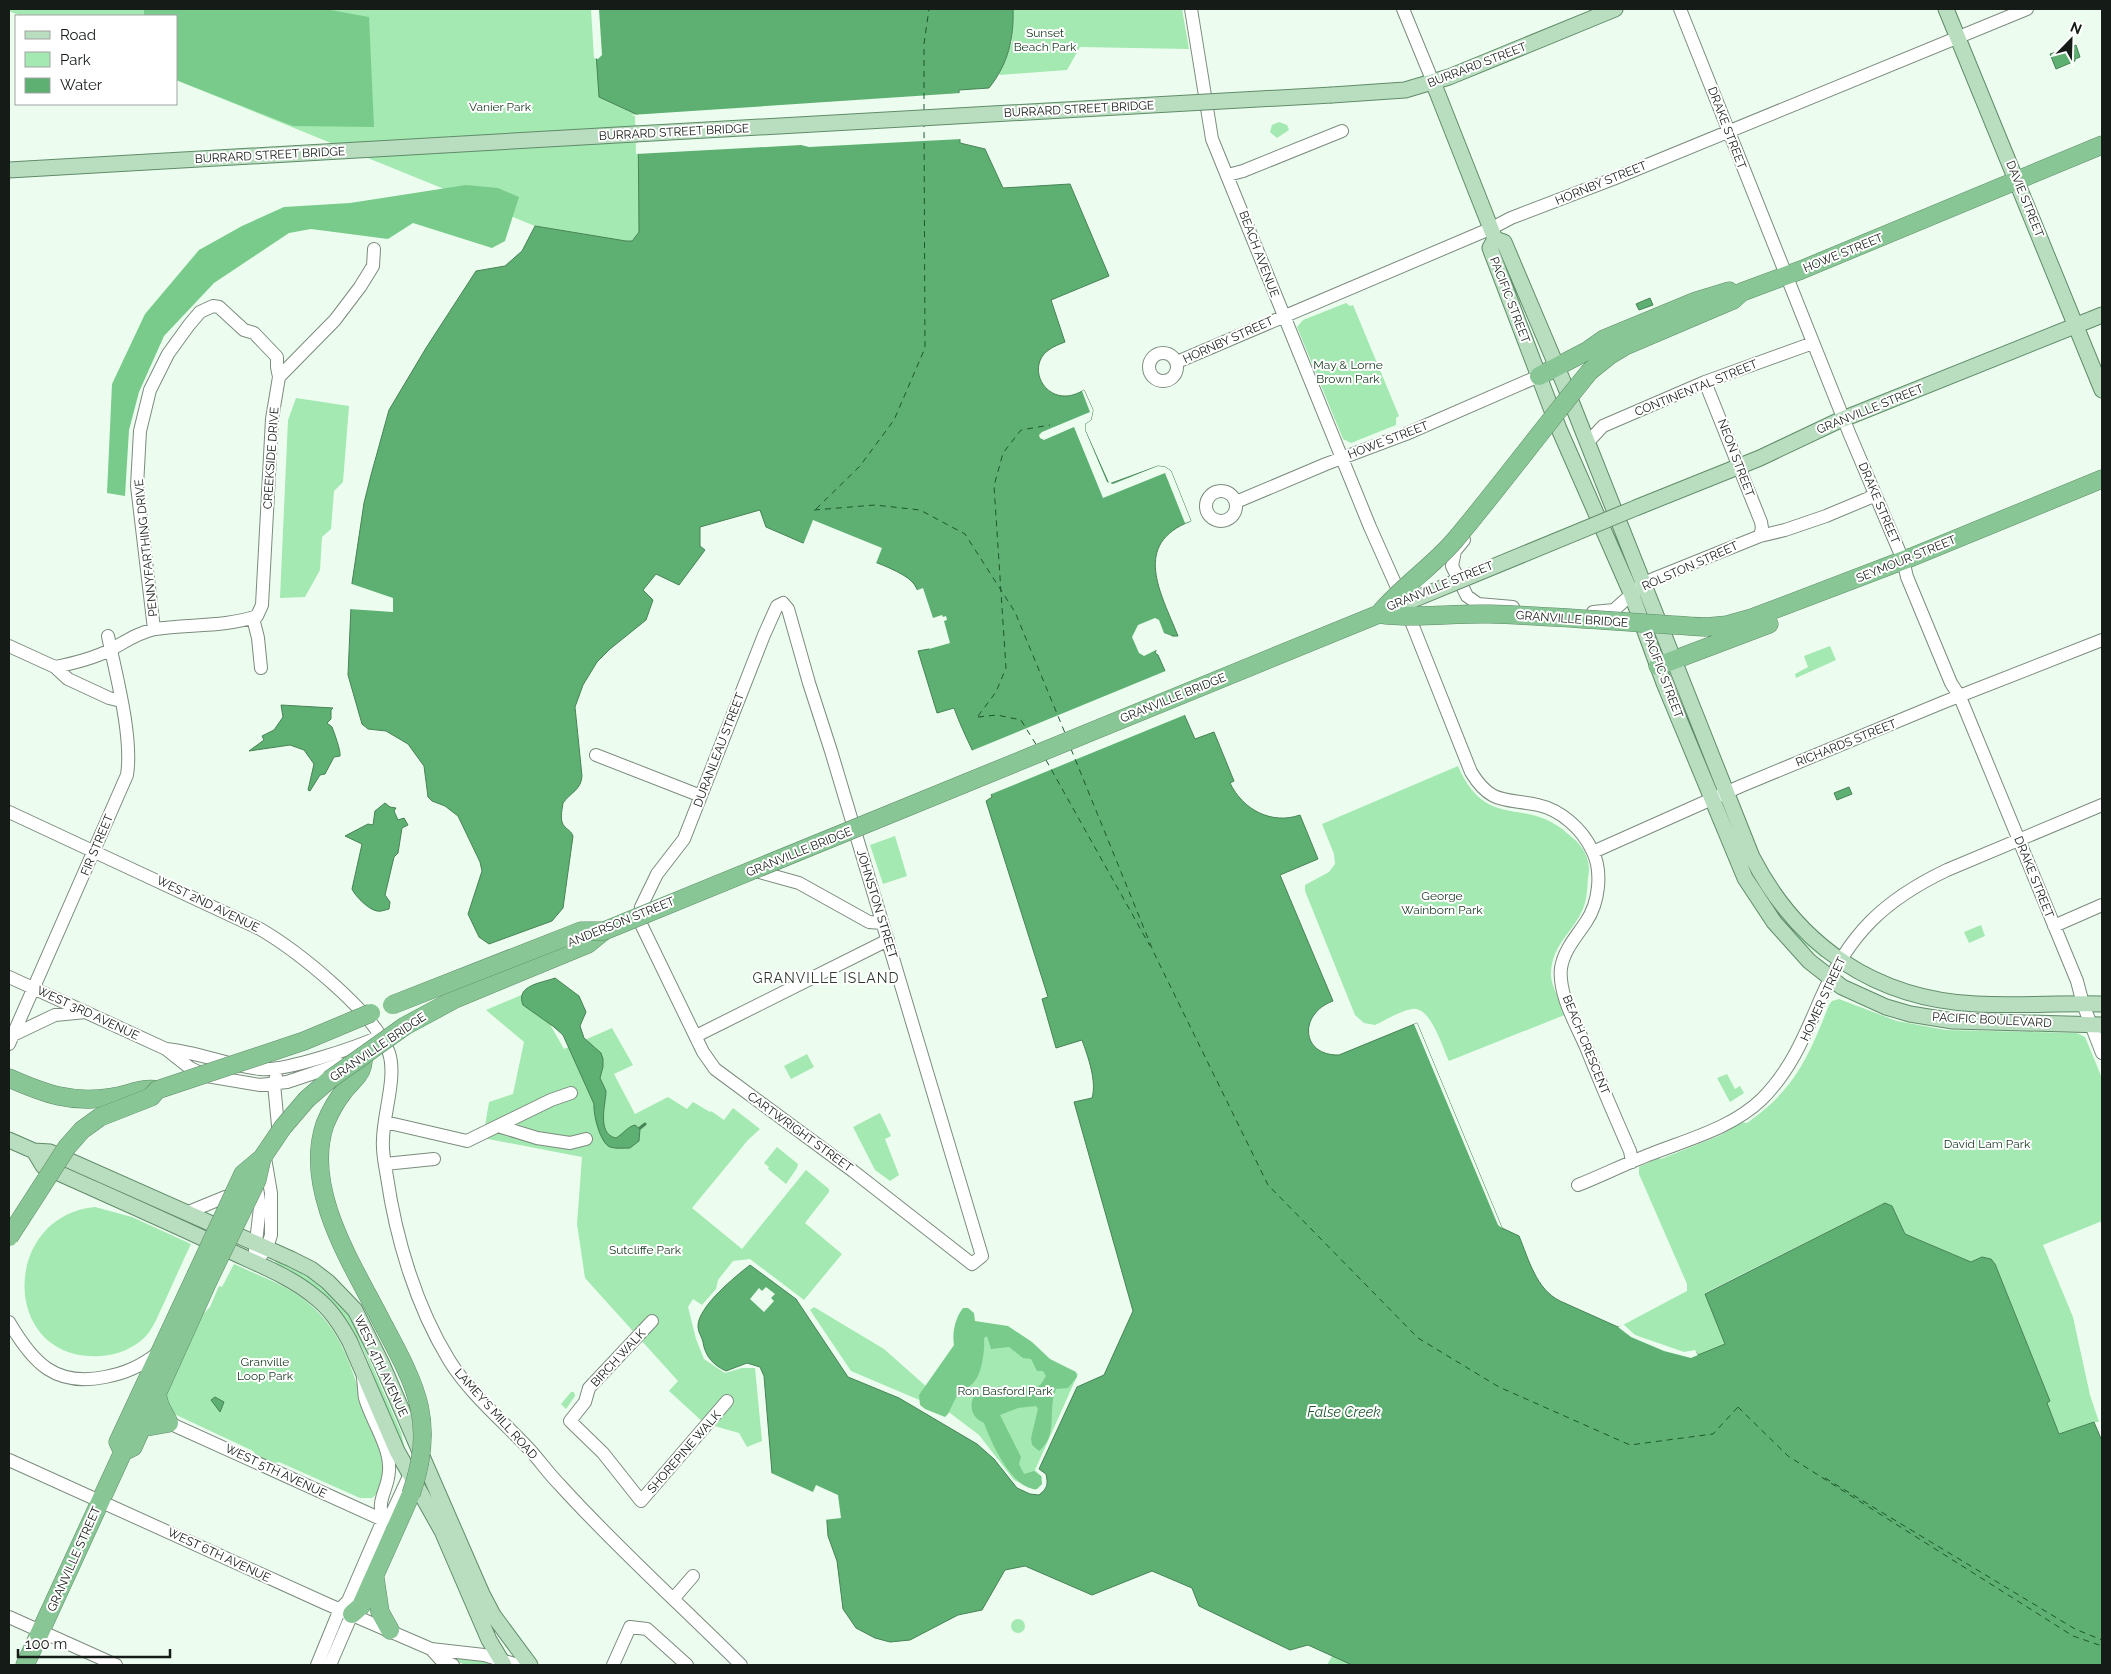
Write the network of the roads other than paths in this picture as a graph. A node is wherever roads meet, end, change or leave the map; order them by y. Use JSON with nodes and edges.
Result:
{"nodes":[{"id":1,"x":1191,"y":9,"type":"edge"},
{"id":2,"x":1404,"y":9,"type":"edge"},
{"id":3,"x":1615,"y":9,"type":"edge"},
{"id":4,"x":1680,"y":9,"type":"edge"},
{"id":5,"x":1946,"y":9,"type":"edge"},
{"id":6,"x":2027,"y":9,"type":"edge"},
{"id":7,"x":1587,"y":14,"type":"edge"},
{"id":8,"x":1958,"y":37,"type":"junction"},
{"id":9,"x":1433,"y":82,"type":"junction"},
{"id":10,"x":1332,"y":95,"type":"joint"},
{"id":11,"x":1342,"y":131,"type":"dead end"},
{"id":12,"x":1729,"y":131,"type":"junction"},
{"id":13,"x":2102,"y":145,"type":"edge"},
{"id":14,"x":12,"y":170,"type":"edge"},
{"id":15,"x":1228,"y":175,"type":"junction"},
{"id":16,"x":2017,"y":180,"type":"junction"},
{"id":17,"x":1493,"y":233,"type":"junction"},
{"id":18,"x":374,"y":249,"type":"dead end"},
{"id":19,"x":1786,"y":276,"type":"junction"},
{"id":20,"x":1742,"y":292,"type":"junction"},
{"id":21,"x":2102,"y":315,"type":"edge"},
{"id":22,"x":1283,"y":316,"type":"junction"},
{"id":23,"x":2077,"y":326,"type":"junction"},
{"id":24,"x":1813,"y":343,"type":"junction"},
{"id":25,"x":299,"y":356,"type":"junction"},
{"id":26,"x":277,"y":357,"type":"junction"},
{"id":27,"x":1177,"y":362,"type":"dead end"},
{"id":28,"x":1557,"y":366,"type":"junction"},
{"id":29,"x":1590,"y":371,"type":"joint"},
{"id":30,"x":1539,"y":376,"type":"junction"},
{"id":31,"x":279,"y":377,"type":"junction"},
{"id":32,"x":1705,"y":382,"type":"junction"},
{"id":33,"x":2102,"y":390,"type":"edge"},
{"id":34,"x":1844,"y":419,"type":"junction"},
{"id":35,"x":1559,"y":429,"type":"junction"},
{"id":36,"x":1588,"y":445,"type":"junction"},
{"id":37,"x":1342,"y":458,"type":"junction"},
{"id":38,"x":1738,"y":467,"type":"junction"},
{"id":39,"x":2102,"y":479,"type":"edge"},
{"id":40,"x":1874,"y":493,"type":"junction"},
{"id":41,"x":1236,"y":502,"type":"dead end"},
{"id":42,"x":1638,"y":507,"type":"joint"},
{"id":43,"x":1598,"y":521,"type":"junction"},
{"id":44,"x":1760,"y":536,"type":"junction"},
{"id":45,"x":1903,"y":560,"type":"junction"},
{"id":46,"x":1865,"y":576,"type":"junction"},
{"id":47,"x":1457,"y":579,"type":"junction"},
{"id":48,"x":1644,"y":583,"type":"junction"},
{"id":49,"x":1631,"y":593,"type":"junction"},
{"id":50,"x":1403,"y":601,"type":"junction"},
{"id":51,"x":783,"y":603,"type":"joint"},
{"id":52,"x":257,"y":614,"type":"junction"},
{"id":53,"x":1379,"y":614,"type":"junction"},
{"id":54,"x":1706,"y":627,"type":"joint"},
{"id":55,"x":154,"y":630,"type":"junction"},
{"id":56,"x":108,"y":636,"type":"dead end"},
{"id":57,"x":2102,"y":640,"type":"edge"},
{"id":58,"x":9,"y":646,"type":"edge"},
{"id":59,"x":110,"y":650,"type":"junction"},
{"id":60,"x":1282,"y":650,"type":"dead end"},
{"id":61,"x":1666,"y":663,"type":"junction"},
{"id":62,"x":56,"y":667,"type":"junction"},
{"id":63,"x":261,"y":668,"type":"dead end"},
{"id":64,"x":1960,"y":697,"type":"junction"},
{"id":65,"x":121,"y":701,"type":"junction"},
{"id":66,"x":596,"y":755,"type":"dead end"},
{"id":67,"x":701,"y":796,"type":"junction"},
{"id":68,"x":1719,"y":797,"type":"junction"},
{"id":69,"x":2102,"y":805,"type":"edge"},
{"id":70,"x":9,"y":812,"type":"edge"},
{"id":71,"x":2019,"y":840,"type":"junction"},
{"id":72,"x":94,"y":851,"type":"junction"},
{"id":73,"x":1593,"y":852,"type":"junction"},
{"id":74,"x":2097,"y":907,"type":"edge"},
{"id":75,"x":634,"y":917,"type":"junction"},
{"id":76,"x":882,"y":923,"type":"junction"},
{"id":77,"x":2054,"y":926,"type":"junction"},
{"id":78,"x":604,"y":931,"type":"junction"},
{"id":79,"x":888,"y":940,"type":"junction"},
{"id":80,"x":1840,"y":961,"type":"junction"},
{"id":81,"x":9,"y":976,"type":"edge"},
{"id":82,"x":1831,"y":978,"type":"junction"},
{"id":83,"x":34,"y":988,"type":"junction"},
{"id":84,"x":2083,"y":1004,"type":"junction"},
{"id":85,"x":2102,"y":1004,"type":"edge"},
{"id":86,"x":86,"y":1012,"type":"junction"},
{"id":87,"x":2097,"y":1025,"type":"edge"},
{"id":88,"x":381,"y":1036,"type":"junction"},
{"id":89,"x":696,"y":1036,"type":"junction"},
{"id":90,"x":11,"y":1040,"type":"edge"},
{"id":91,"x":166,"y":1049,"type":"junction"},
{"id":92,"x":364,"y":1050,"type":"junction"},
{"id":93,"x":2102,"y":1053,"type":"edge"},
{"id":94,"x":342,"y":1064,"type":"junction"},
{"id":95,"x":282,"y":1068,"type":"junction"},
{"id":96,"x":9,"y":1078,"type":"edge"},
{"id":97,"x":274,"y":1084,"type":"junction"},
{"id":98,"x":157,"y":1090,"type":"junction"},
{"id":99,"x":571,"y":1093,"type":"dead end"},
{"id":100,"x":385,"y":1122,"type":"junction"},
{"id":101,"x":498,"y":1126,"type":"junction"},
{"id":102,"x":279,"y":1136,"type":"junction"},
{"id":103,"x":586,"y":1139,"type":"dead end"},
{"id":104,"x":9,"y":1140,"type":"edge"},
{"id":105,"x":34,"y":1151,"type":"junction"},
{"id":106,"x":434,"y":1159,"type":"dead end"},
{"id":107,"x":261,"y":1160,"type":"junction"},
{"id":108,"x":1632,"y":1162,"type":"junction"},
{"id":109,"x":385,"y":1164,"type":"junction"},
{"id":110,"x":1578,"y":1185,"type":"dead end"},
{"id":111,"x":967,"y":1207,"type":"joint"},
{"id":112,"x":186,"y":1213,"type":"junction"},
{"id":113,"x":9,"y":1237,"type":"edge"},
{"id":114,"x":261,"y":1246,"type":"junction"},
{"id":115,"x":255,"y":1263,"type":"junction"},
{"id":116,"x":202,"y":1278,"type":"junction"},
{"id":117,"x":652,"y":1321,"type":"dead end"},
{"id":118,"x":9,"y":1322,"type":"edge"},
{"id":119,"x":160,"y":1352,"type":"junction"},
{"id":120,"x":362,"y":1370,"type":"junction"},
{"id":121,"x":157,"y":1394,"type":"junction"},
{"id":122,"x":727,"y":1401,"type":"dead end"},
{"id":123,"x":169,"y":1423,"type":"junction"},
{"id":124,"x":141,"y":1428,"type":"junction"},
{"id":125,"x":123,"y":1452,"type":"junction"},
{"id":126,"x":421,"y":1454,"type":"junction"},
{"id":127,"x":9,"y":1460,"type":"edge"},
{"id":128,"x":410,"y":1475,"type":"junction"},
{"id":129,"x":100,"y":1500,"type":"junction"},
{"id":130,"x":641,"y":1501,"type":"joint"},
{"id":131,"x":382,"y":1520,"type":"junction"},
{"id":132,"x":376,"y":1574,"type":"junction"},
{"id":133,"x":693,"y":1576,"type":"dead end"},
{"id":134,"x":674,"y":1598,"type":"junction"},
{"id":135,"x":347,"y":1608,"type":"junction"},
{"id":136,"x":9,"y":1617,"type":"edge"},
{"id":137,"x":390,"y":1630,"type":"junction"},
{"id":138,"x":40,"y":1631,"type":"junction"},
{"id":139,"x":431,"y":1648,"type":"junction"},
{"id":140,"x":502,"y":1662,"type":"edge"},
{"id":141,"x":25,"y":1665,"type":"edge"},
{"id":142,"x":116,"y":1665,"type":"edge"},
{"id":143,"x":317,"y":1665,"type":"edge"},
{"id":144,"x":330,"y":1665,"type":"edge"},
{"id":145,"x":453,"y":1665,"type":"edge"},
{"id":146,"x":518,"y":1665,"type":"edge"},
{"id":147,"x":530,"y":1665,"type":"edge"},
{"id":148,"x":613,"y":1665,"type":"edge"},
{"id":149,"x":687,"y":1665,"type":"edge"},
{"id":150,"x":741,"y":1665,"type":"edge"}],
"edges":[{"from":1,"to":15,"type":"street","name":"BEACH AVENUE"},
{"from":2,"to":9,"type":"street","name":"PACIFIC STREET"},
{"from":3,"to":7,"type":"main road","name":"BURRARD STREET"},
{"from":4,"to":12,"type":"street","name":"DRAKE STREET"},
{"from":5,"to":8,"type":"main road","name":"DAVIE STREET"},
{"from":6,"to":8,"type":"street","name":"HORNBY STREET"},
{"from":7,"to":9,"type":"main road","name":"BURRARD STREET"},
{"from":8,"to":12,"type":"street","name":"HORNBY STREET"},
{"from":8,"to":16,"type":"main road","name":"DAVIE STREET"},
{"from":9,"to":10,"type":"main road","name":"BURRARD STREET"},
{"from":9,"to":17,"type":"main road","name":"PACIFIC STREET"},
{"from":10,"to":14,"type":"main road","name":"BURRARD STREET BRIDGE","bridge":true},
{"from":11,"to":15,"type":"street"},
{"from":12,"to":17,"type":"street","name":"HORNBY STREET"},
{"from":12,"to":19,"type":"street","name":"DRAKE STREET"},
{"from":13,"to":16,"type":"highway","name":"HOWE STREET"},
{"from":15,"to":22,"type":"street","name":"BEACH AVENUE"},
{"from":16,"to":19,"type":"highway","name":"HOWE STREET"},
{"from":16,"to":23,"type":"main road","name":"DAVIE STREET"},
{"from":17,"to":22,"type":"street","name":"HORNBY STREET"},
{"from":17,"to":28,"type":"main road","name":"PACIFIC STREET"},
{"from":17,"to":30,"type":"main road","name":"PACIFIC STREET"},
{"from":18,"to":25,"type":"street"},
{"from":19,"to":20,"type":"highway","name":"HOWE STREET"},
{"from":19,"to":24,"type":"street","name":"DRAKE STREET"},
{"from":20,"to":28,"type":"highway"},
{"from":20,"to":29,"type":"highway","name":"HOWE STREET"},
{"from":21,"to":23,"type":"main road","name":"GRANVILLE STREET"},
{"from":22,"to":27,"type":"street","name":"HORNBY STREET"},
{"from":22,"to":37,"type":"street","name":"BEACH AVENUE"},
{"from":23,"to":33,"type":"main road","name":"DAVIE STREET"},
{"from":23,"to":34,"type":"main road","name":"GRANVILLE STREET"},
{"from":24,"to":32,"type":"street","name":"CONTINENTAL STREET"},
{"from":24,"to":34,"type":"street","name":"DRAKE STREET"},
{"from":25,"to":26,"type":"street"},
{"from":25,"to":31,"type":"street"},
{"from":26,"to":31,"type":"street"},
{"from":26,"to":55,"type":"street","name":"PENNYFARTHING DRIVE"},
{"from":28,"to":30,"type":"highway"},
{"from":28,"to":36,"type":"main road","name":"PACIFIC STREET"},
{"from":29,"to":53,"type":"highway","name":"GRANVILLE BRIDGE","bridge":true},
{"from":30,"to":35,"type":"main road","name":"PACIFIC STREET"},
{"from":30,"to":37,"type":"street","name":"HOWE STREET"},
{"from":31,"to":52,"type":"street","name":"CREEKSIDE DRIVE"},
{"from":32,"to":36,"type":"street","name":"CONTINENTAL STREET"},
{"from":32,"to":38,"type":"street","name":"NEON STREET"},
{"from":34,"to":38,"type":"main road","name":"GRANVILLE STREET"},
{"from":34,"to":40,"type":"street","name":"DRAKE STREET"},
{"from":35,"to":43,"type":"main road","name":"PACIFIC STREET"},
{"from":35,"to":47,"type":"street"},
{"from":36,"to":48,"type":"main road","name":"PACIFIC STREET"},
{"from":37,"to":41,"type":"street","name":"HOWE STREET"},
{"from":37,"to":50,"type":"street","name":"BEACH AVENUE"},
{"from":38,"to":42,"type":"main road","name":"GRANVILLE STREET"},
{"from":38,"to":44,"type":"street","name":"NEON STREET"},
{"from":39,"to":45,"type":"highway","name":"SEYMOUR STREET"},
{"from":40,"to":44,"type":"street","name":"ROLSTON STREET"},
{"from":40,"to":45,"type":"street","name":"DRAKE STREET"},
{"from":42,"to":53,"type":"main road","name":"GRANVILLE BRIDGE","bridge":true},
{"from":43,"to":47,"type":"street","name":"GRANVILLE STREET"},
{"from":43,"to":49,"type":"main road","name":"PACIFIC STREET"},
{"from":44,"to":48,"type":"street","name":"ROLSTON STREET"},
{"from":45,"to":46,"type":"highway","name":"SEYMOUR STREET"},
{"from":45,"to":64,"type":"street","name":"DRAKE STREET"},
{"from":46,"to":54,"type":"highway","name":"SEYMOUR STREET"},
{"from":46,"to":61,"type":"highway"},
{"from":47,"to":49,"type":"street","name":"ROLSTON STREET"},
{"from":47,"to":50,"type":"street","name":"GRANVILLE STREET"},
{"from":48,"to":49,"type":"street","name":"ROLSTON STREET"},
{"from":48,"to":61,"type":"main road","name":"PACIFIC STREET"},
{"from":49,"to":61,"type":"main road","name":"PACIFIC STREET"},
{"from":50,"to":60,"type":"street","name":"GRANVILLE STREET"},
{"from":50,"to":73,"type":"street","name":"BEACH CRESCENT"},
{"from":51,"to":67,"type":"street","name":"DURANLEAU STREET"},
{"from":51,"to":76,"type":"street","name":"JOHNSTON STREET"},
{"from":52,"to":55,"type":"street"},
{"from":52,"to":63,"type":"street","name":"CREEKSIDE DRIVE"},
{"from":53,"to":54,"type":"highway","name":"GRANVILLE BRIDGE","bridge":true},
{"from":53,"to":78,"type":"highway","name":"GRANVILLE BRIDGE","bridge":true},
{"from":55,"to":59,"type":"street"},
{"from":56,"to":59,"type":"street","name":"FIR STREET"},
{"from":57,"to":64,"type":"street","name":"RICHARDS STREET"},
{"from":58,"to":62,"type":"street"},
{"from":59,"to":62,"type":"street"},
{"from":59,"to":65,"type":"street","name":"FIR STREET"},
{"from":61,"to":68,"type":"main road","name":"PACIFIC STREET"},
{"from":62,"to":65,"type":"street"},
{"from":64,"to":68,"type":"street","name":"RICHARDS STREET"},
{"from":64,"to":71,"type":"street","name":"DRAKE STREET"},
{"from":65,"to":72,"type":"street","name":"FIR STREET"},
{"from":66,"to":67,"type":"street"},
{"from":67,"to":75,"type":"street","name":"DURANLEAU STREET"},
{"from":68,"to":73,"type":"street","name":"RICHARDS STREET"},
{"from":68,"to":80,"type":"main road","name":"PACIFIC STREET"},
{"from":68,"to":82,"type":"main road","name":"PACIFIC STREET"},
{"from":69,"to":71,"type":"street","name":"HOMER STREET"},
{"from":70,"to":72,"type":"street","name":"WEST 2ND AVENUE"},
{"from":71,"to":77,"type":"street","name":"DRAKE STREET"},
{"from":71,"to":80,"type":"street","name":"HOMER STREET"},
{"from":72,"to":83,"type":"street","name":"FIR STREET"},
{"from":72,"to":88,"type":"street","name":"WEST 2ND AVENUE"},
{"from":73,"to":108,"type":"street","name":"BEACH CRESCENT"},
{"from":74,"to":77,"type":"street"},
{"from":75,"to":76,"type":"street","name":"ANDERSON STREET"},
{"from":75,"to":88,"type":"street","name":"ANDERSON STREET"},
{"from":75,"to":89,"type":"street","name":"CARTWRIGHT STREET"},
{"from":76,"to":79,"type":"street","name":"JOHNSTON STREET"},
{"from":77,"to":84,"type":"street","name":"DRAKE STREET"},
{"from":78,"to":92,"type":"highway","name":"GRANVILLE BRIDGE","bridge":true},
{"from":78,"to":98,"type":"highway","bridge":true},
{"from":79,"to":89,"type":"street"},
{"from":79,"to":111,"type":"street","name":"JOHNSTON STREET"},
{"from":80,"to":82,"type":"street","name":"HOMER STREET"},
{"from":80,"to":84,"type":"main road","name":"PACIFIC BOULEVARD"},
{"from":81,"to":83,"type":"street","name":"WEST 3RD AVENUE"},
{"from":82,"to":87,"type":"main road","name":"PACIFIC BOULEVARD"},
{"from":82,"to":108,"type":"street","name":"HOMER STREET"},
{"from":83,"to":86,"type":"street","name":"WEST 3RD AVENUE"},
{"from":83,"to":90,"type":"street","name":"FIR STREET"},
{"from":84,"to":85,"type":"main road","name":"PACIFIC BOULEVARD"},
{"from":84,"to":87,"type":"street","name":"DRAKE STREET"},
{"from":86,"to":90,"type":"street"},
{"from":86,"to":91,"type":"street","name":"WEST 3RD AVENUE"},
{"from":87,"to":93,"type":"street","name":"DRAKE STREET"},
{"from":88,"to":92,"type":"street","name":"ANDERSON STREET"},
{"from":88,"to":100,"type":"street","name":"LAMEY'S MILL ROAD"},
{"from":89,"to":111,"type":"street","name":"CARTWRIGHT STREET"},
{"from":91,"to":95,"type":"street","name":"WEST 3RD AVENUE"},
{"from":91,"to":97,"type":"street","name":"WEST 3RD AVENUE"},
{"from":92,"to":94,"type":"street","name":"ANDERSON STREET"},
{"from":92,"to":95,"type":"street","name":"ANDERSON STREET"},
{"from":92,"to":107,"type":"highway","name":"GRANVILLE BRIDGE","bridge":true},
{"from":92,"to":132,"type":"highway","bridge":true},
{"from":94,"to":97,"type":"street","name":"WEST 3RD AVENUE"},
{"from":94,"to":102,"type":"street","name":"ANDERSON STREET"},
{"from":95,"to":97,"type":"street"},
{"from":96,"to":98,"type":"highway"},
{"from":97,"to":102,"type":"street"},
{"from":98,"to":113,"type":"highway","bridge":true},
{"from":99,"to":101,"type":"street"},
{"from":100,"to":101,"type":"street"},
{"from":100,"to":109,"type":"street","name":"LAMEY'S MILL ROAD"},
{"from":101,"to":103,"type":"street"},
{"from":102,"to":107,"type":"street","name":"ANDERSON STREET"},
{"from":104,"to":105,"type":"main road","name":"WEST 4TH AVENUE"},
{"from":105,"to":112,"type":"main road","name":"WEST 4TH AVENUE"},
{"from":105,"to":115,"type":"main road","name":"WEST 4TH AVENUE"},
{"from":106,"to":109,"type":"street"},
{"from":107,"to":112,"type":"street","name":"ANDERSON STREET"},
{"from":107,"to":114,"type":"street"},
{"from":107,"to":116,"type":"highway","name":"GRANVILLE BRIDGE","bridge":true},
{"from":108,"to":110,"type":"street","name":"HOMER STREET"},
{"from":109,"to":134,"type":"street","name":"LAMEY'S MILL ROAD"},
{"from":112,"to":114,"type":"main road","name":"WEST 4TH AVENUE"},
{"from":114,"to":115,"type":"street"},
{"from":114,"to":126,"type":"main road","name":"WEST 4TH AVENUE"},
{"from":115,"to":120,"type":"main road","name":"WEST 4TH AVENUE"},
{"from":116,"to":119,"type":"highway","name":"GRANVILLE STREET"},
{"from":116,"to":121,"type":"highway","name":"GRANVILLE STREET"},
{"from":117,"to":130,"type":"street","name":"BIRCH WALK"},
{"from":118,"to":119,"type":"street"},
{"from":119,"to":125,"type":"highway","name":"GRANVILLE STREET"},
{"from":120,"to":128,"type":"main road","name":"WEST 4TH AVENUE"},
{"from":120,"to":131,"type":"street"},
{"from":121,"to":123,"type":"highway"},
{"from":121,"to":124,"type":"highway","name":"GRANVILLE STREET"},
{"from":122,"to":130,"type":"street","name":"SHOREPINE WALK"},
{"from":123,"to":124,"type":"highway"},
{"from":123,"to":131,"type":"street","name":"WEST 5TH AVENUE"},
{"from":124,"to":125,"type":"highway","name":"GRANVILLE STREET"},
{"from":125,"to":129,"type":"highway","name":"GRANVILLE STREET"},
{"from":126,"to":128,"type":"street"},
{"from":126,"to":147,"type":"main road","name":"WEST 4TH AVENUE"},
{"from":127,"to":129,"type":"street","name":"WEST 6TH AVENUE"},
{"from":128,"to":131,"type":"street"},
{"from":128,"to":140,"type":"main road","name":"WEST 4TH AVENUE"},
{"from":129,"to":135,"type":"street","name":"WEST 6TH AVENUE"},
{"from":129,"to":138,"type":"highway","name":"GRANVILLE STREET"},
{"from":131,"to":135,"type":"street"},
{"from":132,"to":135,"type":"highway"},
{"from":132,"to":137,"type":"highway"},
{"from":133,"to":134,"type":"street"},
{"from":134,"to":150,"type":"street","name":"LAMEY'S MILL ROAD"},
{"from":135,"to":137,"type":"street","name":"WEST 6TH AVENUE"},
{"from":135,"to":143,"type":"street"},
{"from":135,"to":144,"type":"street"},
{"from":136,"to":138,"type":"street"},
{"from":137,"to":139,"type":"street","name":"WEST 6TH AVENUE"},
{"from":138,"to":141,"type":"highway","name":"GRANVILLE STREET"},
{"from":138,"to":142,"type":"street"},
{"from":139,"to":140,"type":"street","name":"WEST 6TH AVENUE"},
{"from":139,"to":145,"type":"street","name":"WEST 6TH AVENUE"},
{"from":140,"to":146,"type":"street","name":"WEST 6TH AVENUE"},
{"from":148,"to":149,"type":"street"}]}
